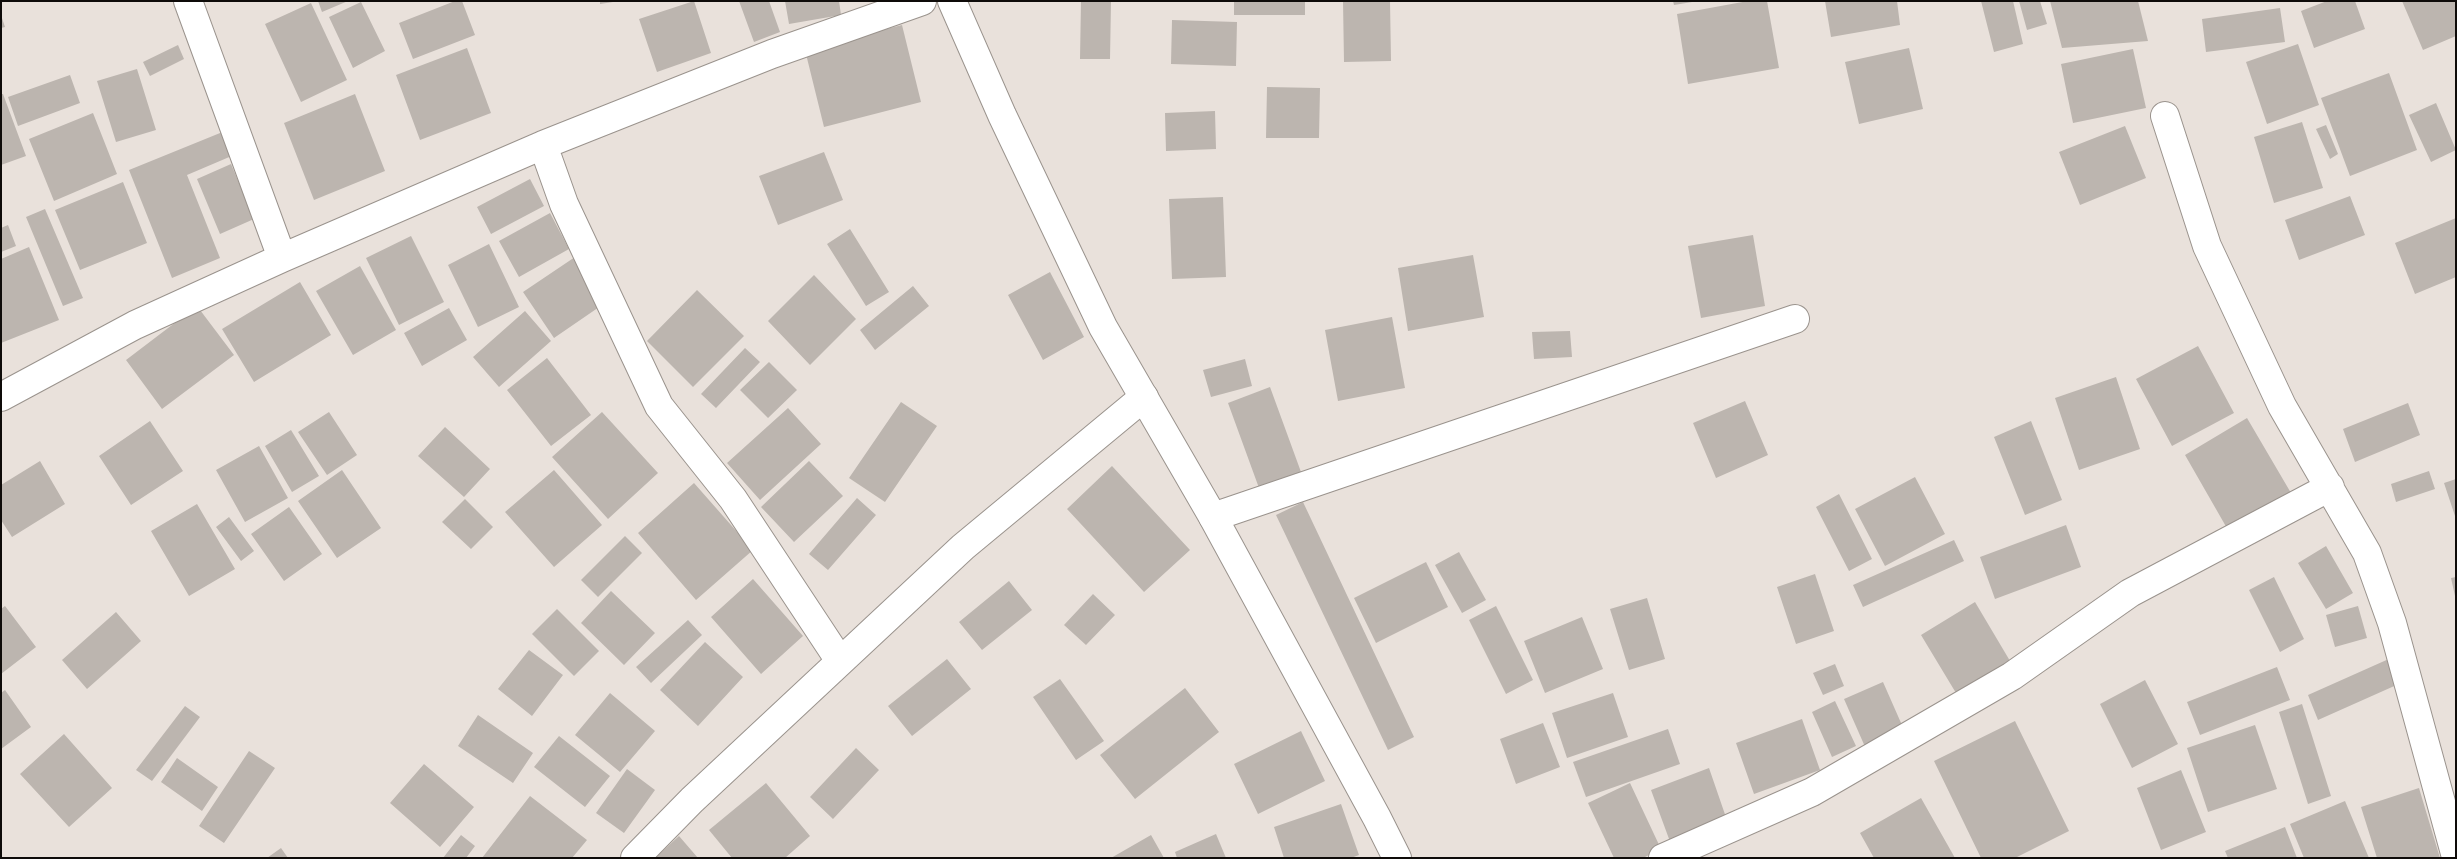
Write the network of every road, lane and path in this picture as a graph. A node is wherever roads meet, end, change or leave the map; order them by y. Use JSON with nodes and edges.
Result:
{"nodes":[{"id":1,"x":188,"y":1,"type":"edge"},
{"id":2,"x":922,"y":1,"type":"edge"},
{"id":3,"x":952,"y":1,"type":"edge"},
{"id":4,"x":2165,"y":116,"type":"dead end"},
{"id":5,"x":543,"y":145,"type":"junction"},
{"id":6,"x":282,"y":258,"type":"junction"},
{"id":7,"x":1795,"y":319,"type":"dead end"},
{"id":8,"x":1,"y":397,"type":"edge"},
{"id":9,"x":1144,"y":397,"type":"junction"},
{"id":10,"x":2330,"y":487,"type":"junction"},
{"id":11,"x":1213,"y":517,"type":"junction"},
{"id":12,"x":840,"y":661,"type":"junction"},
{"id":13,"x":2456,"y":857,"type":"edge"},
{"id":14,"x":635,"y":858,"type":"edge"},
{"id":15,"x":1397,"y":858,"type":"edge"},
{"id":16,"x":1663,"y":858,"type":"edge"}],
"edges":[{"from":1,"to":6,"type":"street"},
{"from":2,"to":5,"type":"street"},
{"from":3,"to":9,"type":"street"},
{"from":4,"to":10,"type":"street"},
{"from":5,"to":6,"type":"street"},
{"from":5,"to":12,"type":"street"},
{"from":6,"to":8,"type":"street"},
{"from":7,"to":11,"type":"street"},
{"from":9,"to":11,"type":"street"},
{"from":9,"to":12,"type":"street"},
{"from":10,"to":13,"type":"street"},
{"from":10,"to":16,"type":"street"},
{"from":11,"to":15,"type":"street"},
{"from":12,"to":14,"type":"street"}]}
